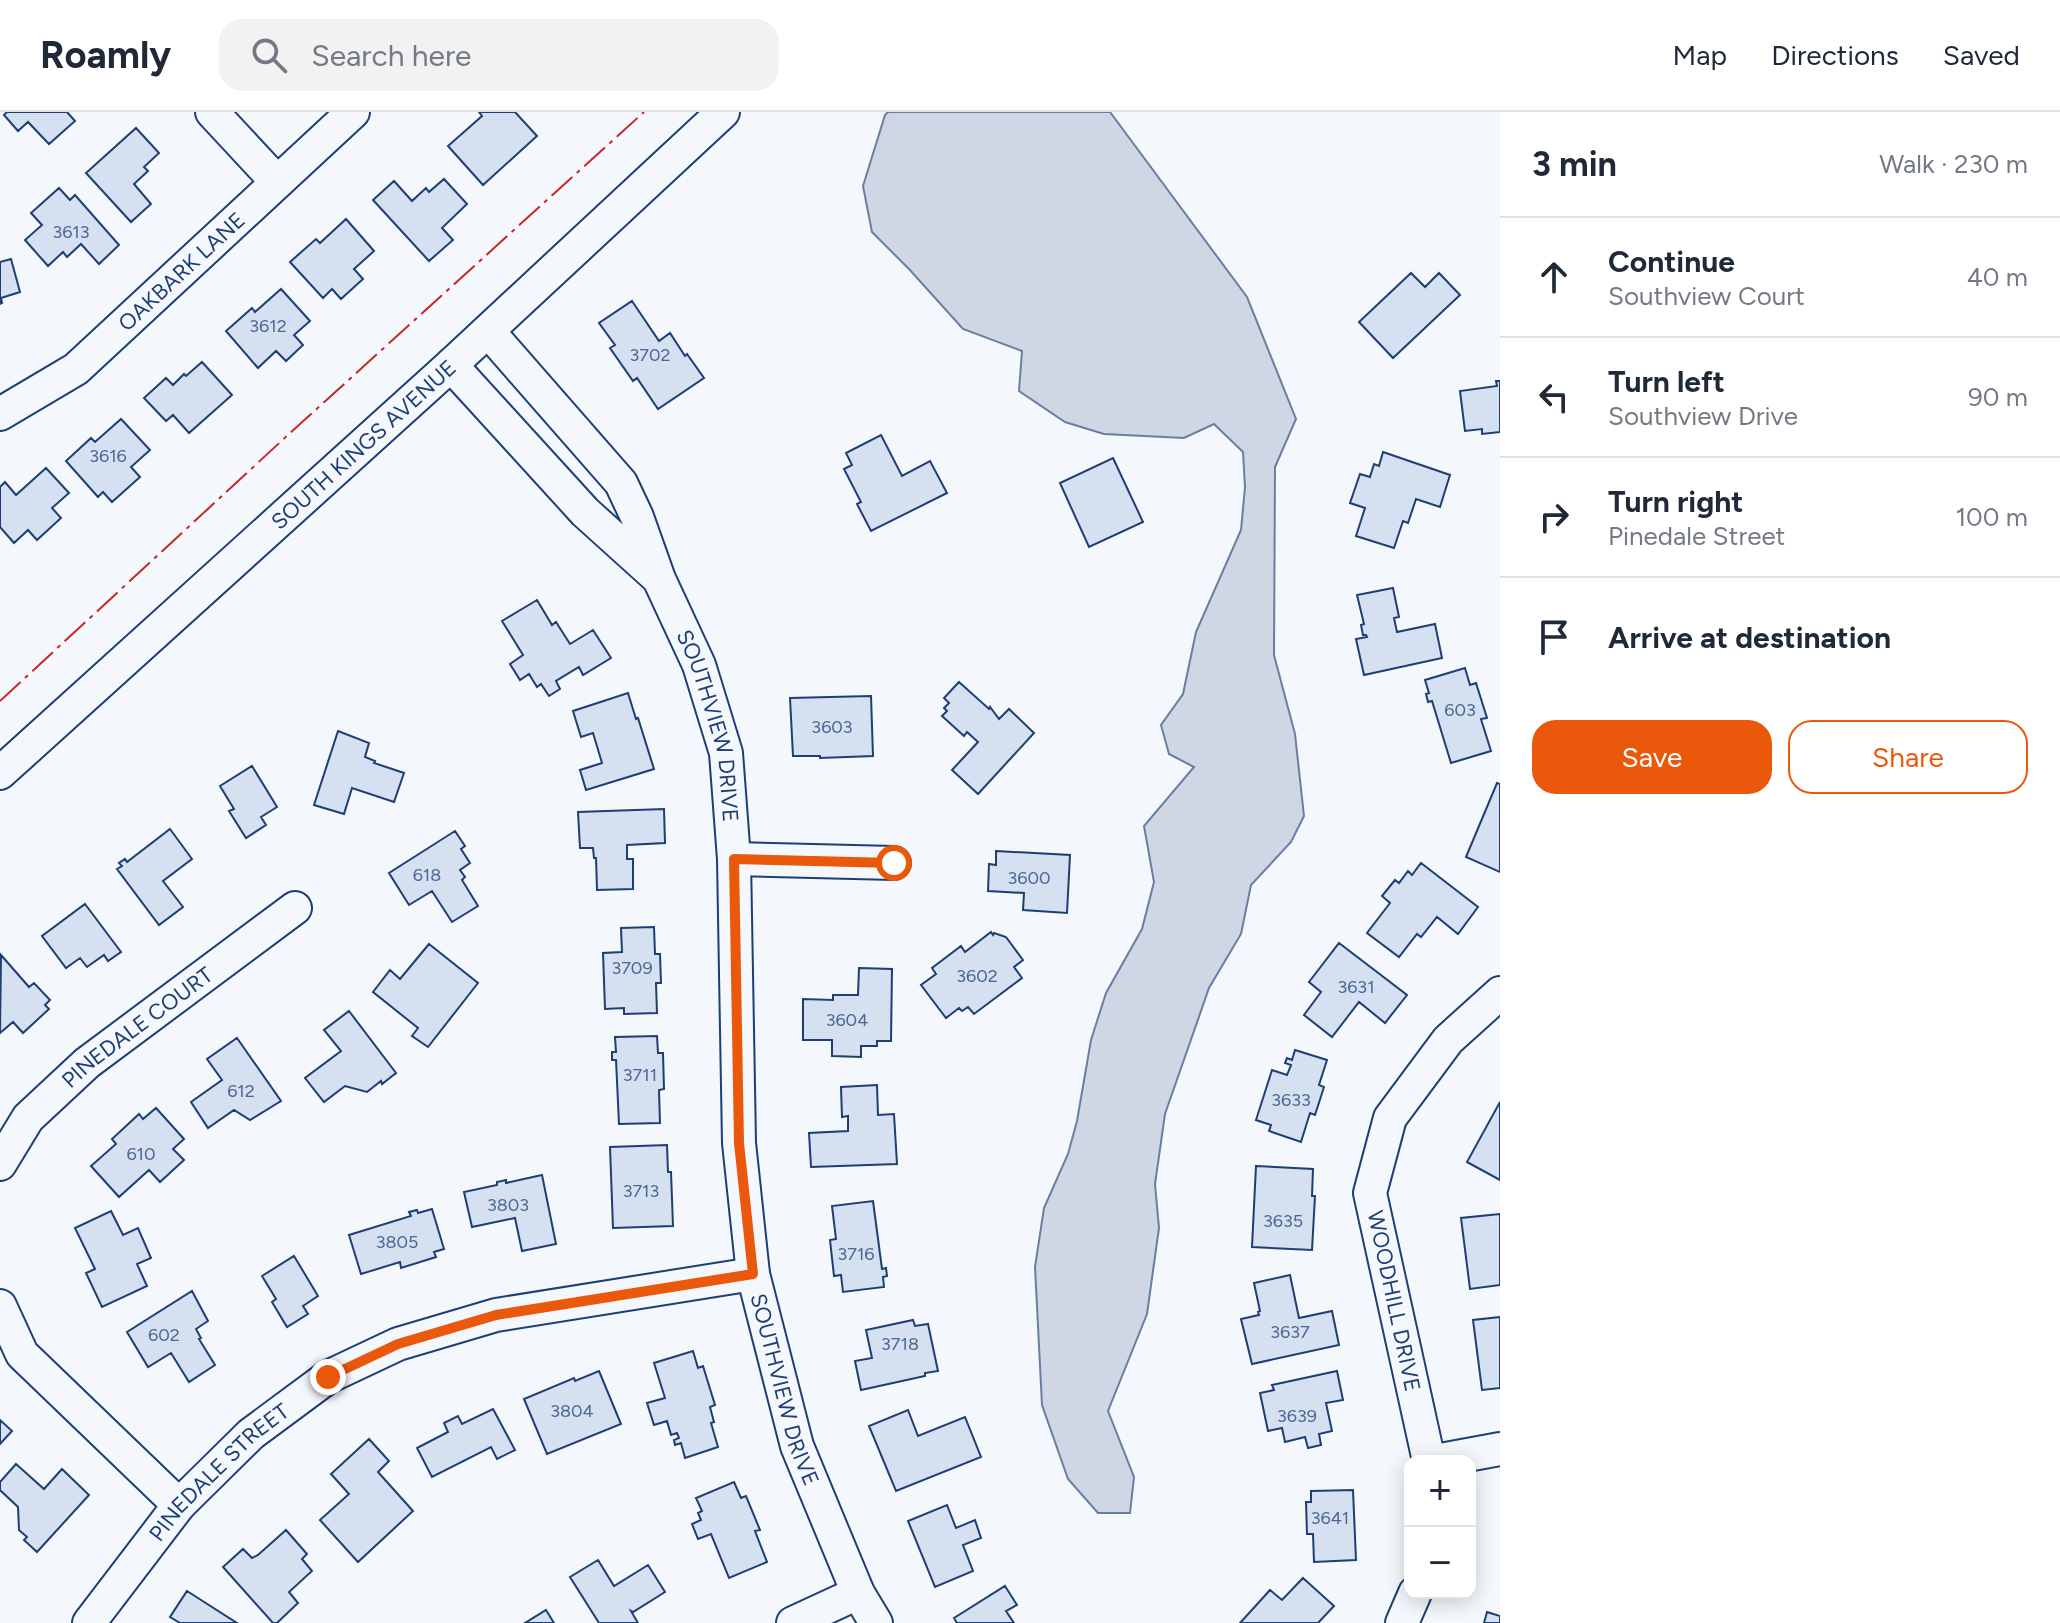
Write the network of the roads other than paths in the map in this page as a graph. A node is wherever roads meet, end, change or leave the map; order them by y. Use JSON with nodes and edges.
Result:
{"nodes":[{"id":1,"x":212,"y":112,"type":"edge"},
{"id":2,"x":353,"y":112,"type":"edge"},
{"id":3,"x":723,"y":112,"type":"edge"},
{"id":4,"x":277,"y":182,"type":"junction"},
{"id":5,"x":488,"y":331,"type":"junction"},
{"id":6,"x":451,"y":365,"type":"junction"},
{"id":7,"x":0,"y":414,"type":"edge"},
{"id":8,"x":659,"y":579,"type":"junction"},
{"id":9,"x":0,"y":773,"type":"edge"},
{"id":10,"x":734,"y":859,"type":"junction"},
{"id":11,"x":894,"y":863,"type":"dead end"},
{"id":12,"x":295,"y":908,"type":"dead end"},
{"id":13,"x":1500,"y":993,"type":"edge"},
{"id":14,"x":0,"y":1164,"type":"edge"},
{"id":15,"x":753,"y":1274,"type":"junction"},
{"id":16,"x":0,"y":1306,"type":"edge"},
{"id":17,"x":1500,"y":1449,"type":"edge"},
{"id":18,"x":1431,"y":1455,"type":"edge"},
{"id":19,"x":1466,"y":1455,"type":"edge"},
{"id":20,"x":179,"y":1505,"type":"junction"},
{"id":21,"x":858,"y":1593,"type":"junction"},
{"id":22,"x":1412,"y":1599,"type":"edge"},
{"id":23,"x":89,"y":1623,"type":"edge"},
{"id":24,"x":793,"y":1623,"type":"edge"},
{"id":25,"x":876,"y":1623,"type":"edge"},
{"id":26,"x":1402,"y":1623,"type":"edge"}],
"edges":[{"from":1,"to":4,"type":"street"},
{"from":2,"to":4,"type":"street","name":"OAKBARK LANE"},
{"from":3,"to":5,"type":"street","name":"SOUTH KINGS AVENUE"},
{"from":4,"to":7,"type":"street","name":"OAKBARK LANE"},
{"from":5,"to":6,"type":"street","name":"SOUTH KINGS AVENUE"},
{"from":5,"to":8,"type":"street","name":"SOUTHVIEW DRIVE"},
{"from":6,"to":8,"type":"street","name":"SOUTHVIEW DRIVE"},
{"from":6,"to":9,"type":"street","name":"SOUTH KINGS AVENUE"},
{"from":8,"to":10,"type":"street","name":"SOUTHVIEW DRIVE"},
{"from":10,"to":11,"type":"street"},
{"from":10,"to":15,"type":"street","name":"SOUTHVIEW DRIVE"},
{"from":12,"to":14,"type":"street","name":"PINEDALE COURT"},
{"from":13,"to":18,"type":"street","name":"WOODHILL DRIVE"},
{"from":15,"to":20,"type":"street","name":"PINEDALE STREET"},
{"from":15,"to":21,"type":"street","name":"SOUTHVIEW DRIVE"},
{"from":16,"to":20,"type":"street"},
{"from":17,"to":19,"type":"street","name":"WOODHILL DRIVE"},
{"from":20,"to":23,"type":"street","name":"PINEDALE STREET"},
{"from":21,"to":24,"type":"street"},
{"from":21,"to":25,"type":"street","name":"SOUTHVIEW DRIVE"},
{"from":22,"to":26,"type":"street"}]}
